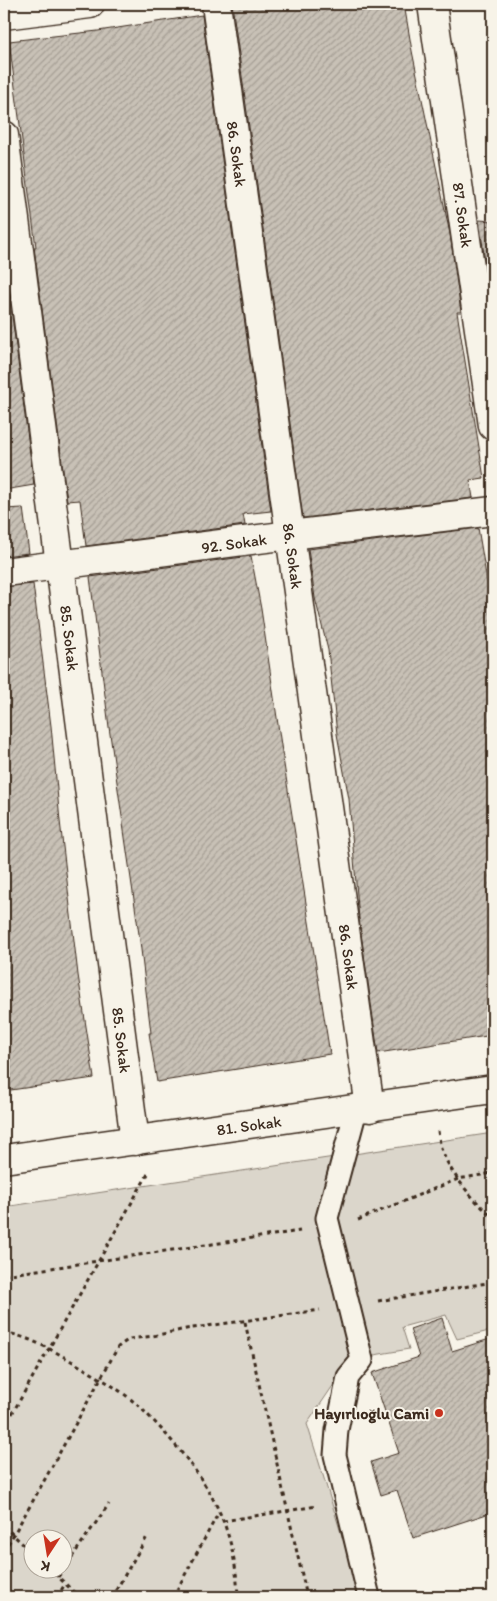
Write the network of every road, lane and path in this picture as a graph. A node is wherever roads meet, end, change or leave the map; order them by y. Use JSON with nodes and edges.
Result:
{"nodes":[{"id":1,"x":90,"y":4,"type":"edge"},
{"id":2,"x":216,"y":4,"type":"edge"},
{"id":3,"x":432,"y":4,"type":"edge"},
{"id":4,"x":4,"y":14,"type":"edge"},
{"id":5,"x":4,"y":135,"type":"edge"},
{"id":6,"x":493,"y":426,"type":"edge"},
{"id":7,"x":493,"y":511,"type":"edge"},
{"id":8,"x":290,"y":535,"type":"junction"},
{"id":9,"x":60,"y":566,"type":"junction"},
{"id":10,"x":4,"y":572,"type":"edge"},
{"id":11,"x":493,"y":1090,"type":"edge"},
{"id":12,"x":432,"y":1098,"type":"junction"},
{"id":13,"x":363,"y":1109,"type":"junction"},
{"id":14,"x":170,"y":1136,"type":"junction"},
{"id":15,"x":135,"y":1141,"type":"junction"},
{"id":16,"x":4,"y":1160,"type":"edge"},
{"id":17,"x":493,"y":1173,"type":"edge"},
{"id":18,"x":458,"y":1179,"type":"junction"},
{"id":19,"x":493,"y":1217,"type":"edge"},
{"id":20,"x":329,"y":1226,"type":"junction"},
{"id":21,"x":100,"y":1260,"type":"junction"},
{"id":22,"x":4,"y":1275,"type":"edge"},
{"id":23,"x":4,"y":1332,"type":"edge"},
{"id":24,"x":50,"y":1348,"type":"junction"},
{"id":25,"x":100,"y":1379,"type":"junction"},
{"id":26,"x":4,"y":1428,"type":"edge"},
{"id":27,"x":345,"y":1502,"type":"junction"},
{"id":28,"x":110,"y":1504,"type":"dead end"},
{"id":29,"x":288,"y":1510,"type":"junction"},
{"id":30,"x":220,"y":1512,"type":"junction"},
{"id":31,"x":224,"y":1521,"type":"junction"},
{"id":32,"x":4,"y":1526,"type":"edge"},
{"id":33,"x":12,"y":1535,"type":"junction"},
{"id":34,"x":147,"y":1536,"type":"dead end"},
{"id":35,"x":22,"y":1544,"type":"edge"},
{"id":36,"x":4,"y":1551,"type":"edge"},
{"id":37,"x":72,"y":1557,"type":"edge"},
{"id":38,"x":59,"y":1578,"type":"edge"},
{"id":39,"x":65,"y":1584,"type":"junction"},
{"id":40,"x":57,"y":1597,"type":"edge"},
{"id":41,"x":79,"y":1597,"type":"edge"},
{"id":42,"x":112,"y":1597,"type":"edge"},
{"id":43,"x":173,"y":1597,"type":"edge"},
{"id":44,"x":238,"y":1597,"type":"edge"},
{"id":45,"x":307,"y":1597,"type":"edge"},
{"id":46,"x":369,"y":1597,"type":"edge"}],
"edges":[{"from":1,"to":4,"type":"street"},
{"from":2,"to":8,"type":"street","name":"86. Sokak"},
{"from":3,"to":6,"type":"street","name":"87. Sokak"},
{"from":5,"to":9,"type":"street","name":"85. Sokak"},
{"from":7,"to":8,"type":"street","name":"92. Sokak"},
{"from":8,"to":9,"type":"street","name":"92. Sokak"},
{"from":8,"to":13,"type":"street","name":"86. Sokak"},
{"from":9,"to":10,"type":"street","name":"92. Sokak"},
{"from":9,"to":15,"type":"street","name":"85. Sokak"},
{"from":11,"to":12,"type":"street","name":"81. Sokak"},
{"from":12,"to":13,"type":"street","name":"81. Sokak"},
{"from":12,"to":18,"type":"path"},
{"from":13,"to":14,"type":"street","name":"81. Sokak"},
{"from":13,"to":20,"type":"lane"},
{"from":14,"to":15,"type":"street","name":"81. Sokak"},
{"from":14,"to":21,"type":"path"},
{"from":15,"to":16,"type":"street","name":"81. Sokak"},
{"from":17,"to":18,"type":"path"},
{"from":18,"to":19,"type":"path"},
{"from":18,"to":20,"type":"path"},
{"from":20,"to":21,"type":"path"},
{"from":20,"to":27,"type":"lane"},
{"from":21,"to":22,"type":"path"},
{"from":21,"to":24,"type":"path"},
{"from":23,"to":24,"type":"path"},
{"from":24,"to":25,"type":"path"},
{"from":24,"to":26,"type":"path"},
{"from":25,"to":29,"type":"path"},
{"from":25,"to":30,"type":"path"},
{"from":25,"to":33,"type":"path"},
{"from":27,"to":29,"type":"path"},
{"from":27,"to":46,"type":"lane"},
{"from":28,"to":37,"type":"path"},
{"from":29,"to":31,"type":"path"},
{"from":29,"to":45,"type":"path"},
{"from":30,"to":31,"type":"path"},
{"from":30,"to":43,"type":"path"},
{"from":31,"to":44,"type":"path"},
{"from":32,"to":33,"type":"path"},
{"from":33,"to":35,"type":"path"},
{"from":33,"to":36,"type":"path"},
{"from":34,"to":42,"type":"path"},
{"from":38,"to":39,"type":"path"},
{"from":39,"to":40,"type":"path"},
{"from":39,"to":41,"type":"path"}]}
